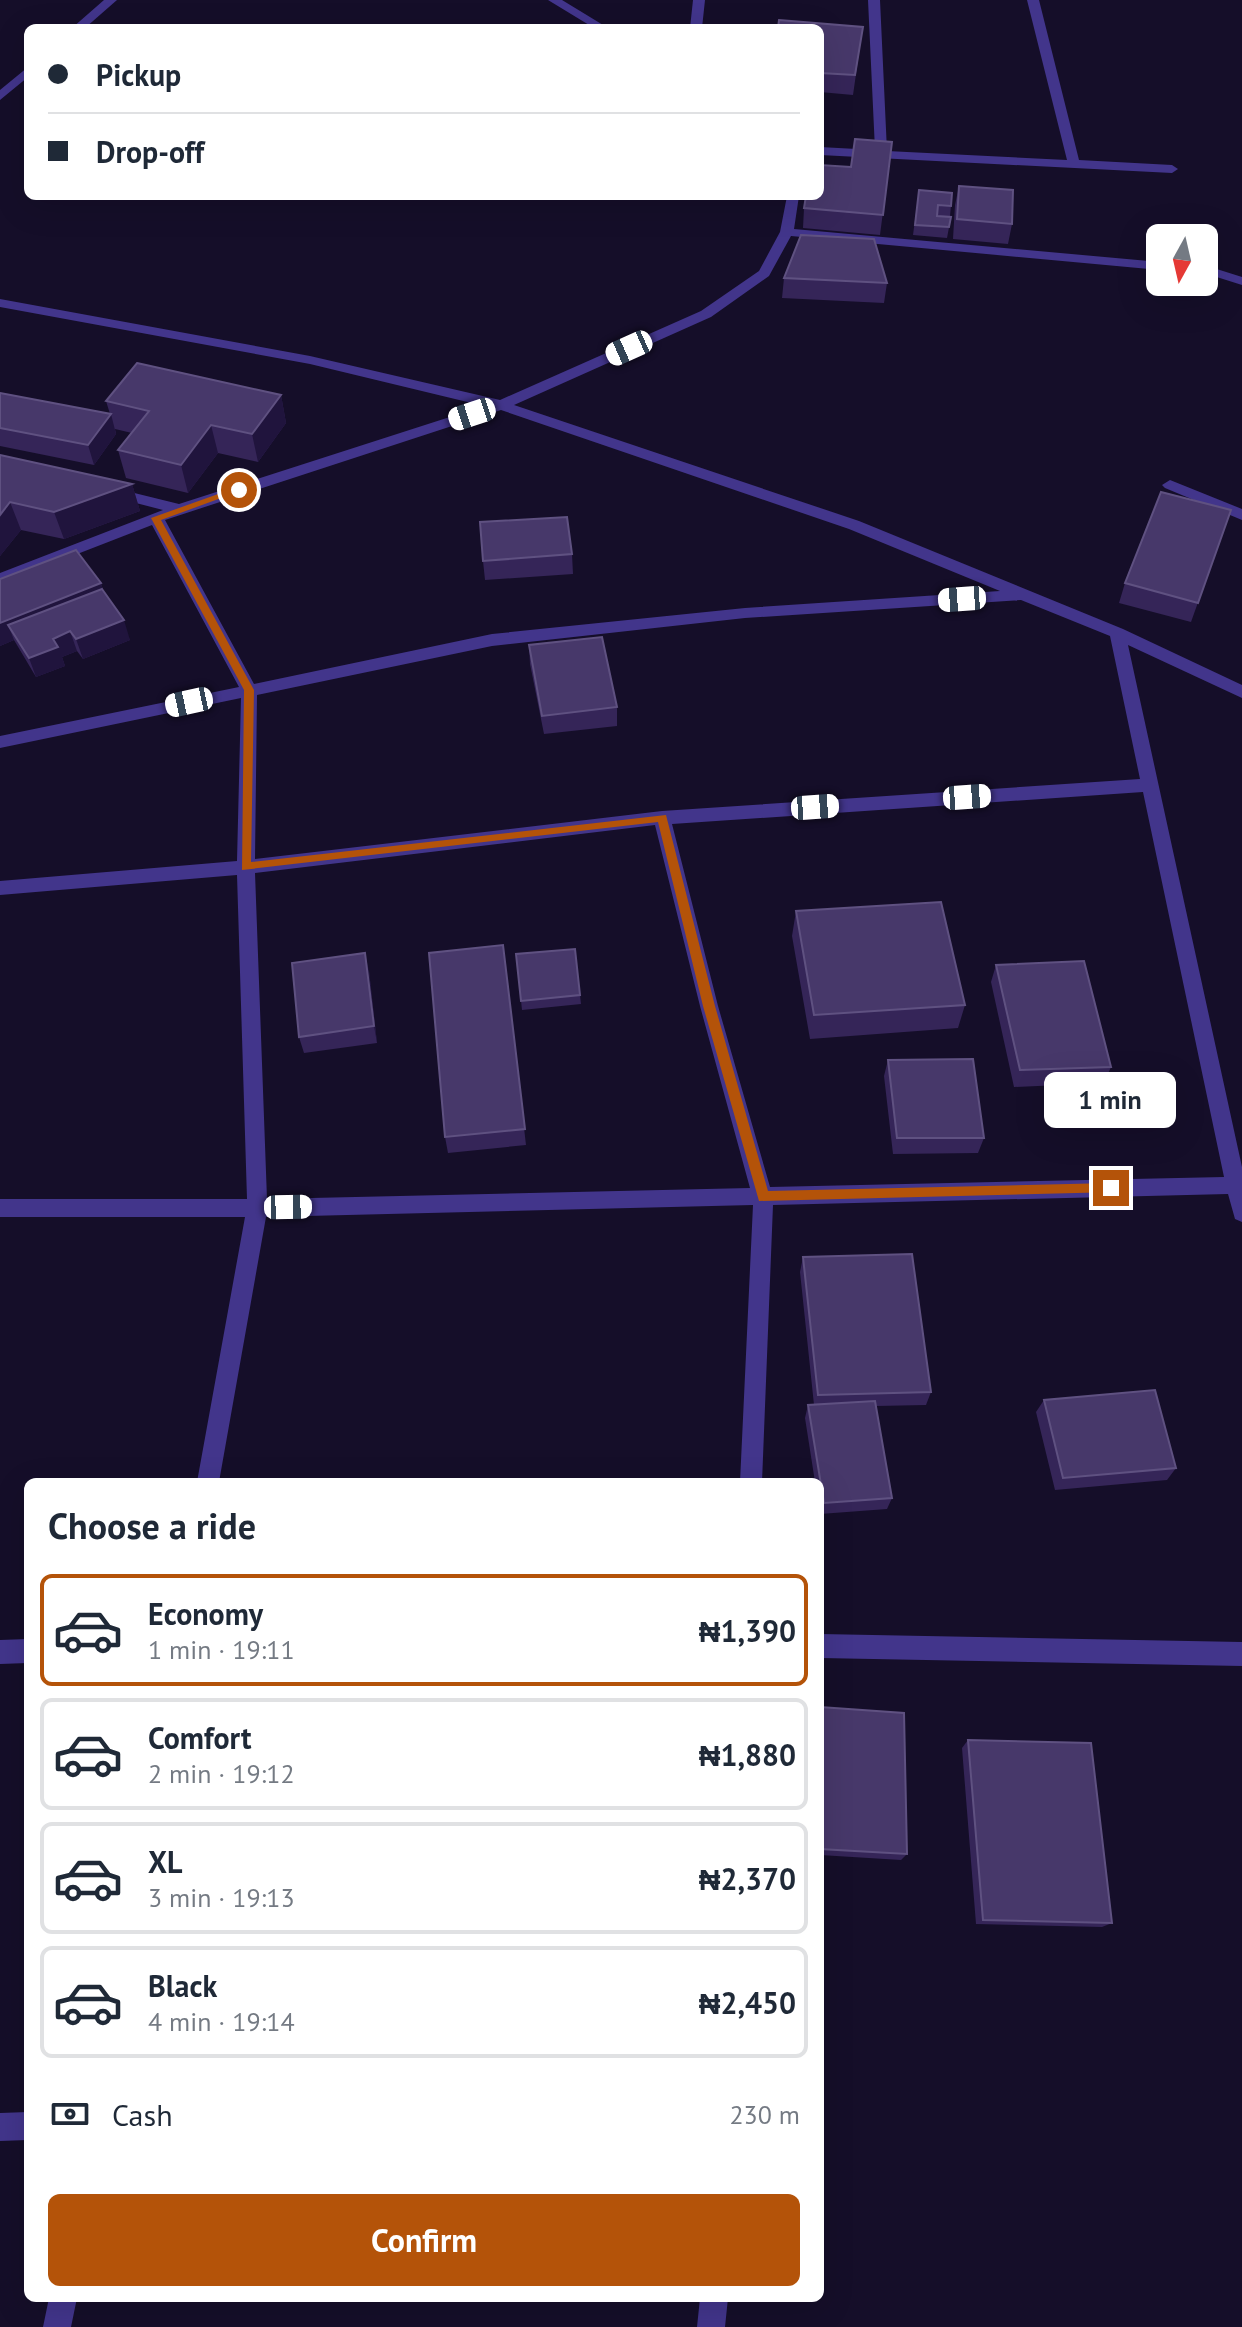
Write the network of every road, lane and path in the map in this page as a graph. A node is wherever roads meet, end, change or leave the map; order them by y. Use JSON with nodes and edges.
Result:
{"nodes":[{"id":1,"x":111,"y":0,"type":"edge"},
{"id":2,"x":554,"y":0,"type":"edge"},
{"id":3,"x":699,"y":0,"type":"edge"},
{"id":4,"x":874,"y":0,"type":"edge"},
{"id":5,"x":1033,"y":0,"type":"edge"},
{"id":6,"x":83,"y":24,"type":"edge"},
{"id":7,"x":595,"y":24,"type":"edge"},
{"id":8,"x":696,"y":24,"type":"edge"},
{"id":9,"x":24,"y":75,"type":"edge"},
{"id":10,"x":0,"y":96,"type":"edge"},
{"id":11,"x":824,"y":151,"type":"edge"},
{"id":12,"x":881,"y":154,"type":"junction"},
{"id":13,"x":1074,"y":164,"type":"junction"},
{"id":14,"x":1172,"y":169,"type":"dead end"},
{"id":15,"x":792,"y":200,"type":"edge"},
{"id":16,"x":787,"y":232,"type":"junction"},
{"id":17,"x":1146,"y":265,"type":"edge"},
{"id":18,"x":1218,"y":273,"type":"edge"},
{"id":19,"x":1242,"y":281,"type":"edge"},
{"id":20,"x":0,"y":303,"type":"edge"},
{"id":21,"x":501,"y":405,"type":"junction"},
{"id":22,"x":1170,"y":485,"type":"dead end"},
{"id":23,"x":90,"y":488,"type":"edge"},
{"id":24,"x":180,"y":509,"type":"junction"},
{"id":25,"x":1242,"y":515,"type":"edge"},
{"id":26,"x":156,"y":518,"type":"junction"},
{"id":27,"x":0,"y":579,"type":"edge"},
{"id":28,"x":1023,"y":595,"type":"junction"},
{"id":29,"x":1117,"y":633,"type":"junction"},
{"id":30,"x":249,"y":690,"type":"junction"},
{"id":31,"x":1242,"y":692,"type":"edge"},
{"id":32,"x":0,"y":742,"type":"edge"},
{"id":33,"x":1150,"y":785,"type":"junction"},
{"id":34,"x":662,"y":818,"type":"junction"},
{"id":35,"x":246,"y":867,"type":"junction"},
{"id":36,"x":0,"y":888,"type":"edge"},
{"id":37,"x":1240,"y":1185,"type":"edge"},
{"id":38,"x":763,"y":1197,"type":"junction"},
{"id":39,"x":0,"y":1208,"type":"edge"},
{"id":40,"x":257,"y":1208,"type":"junction"},
{"id":41,"x":1242,"y":1213,"type":"edge"},
{"id":42,"x":209,"y":1478,"type":"edge"},
{"id":43,"x":751,"y":1478,"type":"edge"},
{"id":44,"x":824,"y":1646,"type":"edge"},
{"id":45,"x":24,"y":1651,"type":"edge"},
{"id":46,"x":0,"y":1652,"type":"edge"},
{"id":47,"x":1242,"y":1654,"type":"edge"},
{"id":48,"x":24,"y":2126,"type":"edge"},
{"id":49,"x":0,"y":2127,"type":"edge"},
{"id":50,"x":62,"y":2302,"type":"edge"},
{"id":51,"x":714,"y":2302,"type":"edge"},
{"id":52,"x":57,"y":2327,"type":"edge"},
{"id":53,"x":711,"y":2327,"type":"edge"}],
"edges":[{"from":1,"to":6,"type":"street"},
{"from":2,"to":7,"type":"street"},
{"from":3,"to":8,"type":"street"},
{"from":4,"to":12,"type":"street"},
{"from":5,"to":13,"type":"street"},
{"from":9,"to":10,"type":"street"},
{"from":11,"to":12,"type":"street"},
{"from":12,"to":13,"type":"street"},
{"from":13,"to":14,"type":"street"},
{"from":15,"to":16,"type":"street"},
{"from":16,"to":17,"type":"street"},
{"from":16,"to":21,"type":"street"},
{"from":18,"to":19,"type":"street"},
{"from":20,"to":21,"type":"street"},
{"from":21,"to":24,"type":"street"},
{"from":21,"to":28,"type":"street"},
{"from":22,"to":25,"type":"street"},
{"from":23,"to":24,"type":"street"},
{"from":24,"to":26,"type":"street"},
{"from":26,"to":27,"type":"street"},
{"from":26,"to":30,"type":"street"},
{"from":28,"to":29,"type":"street"},
{"from":28,"to":30,"type":"street"},
{"from":29,"to":31,"type":"street"},
{"from":29,"to":33,"type":"street"},
{"from":30,"to":32,"type":"street"},
{"from":30,"to":35,"type":"street"},
{"from":33,"to":34,"type":"street"},
{"from":33,"to":37,"type":"street"},
{"from":34,"to":35,"type":"street"},
{"from":34,"to":38,"type":"street"},
{"from":35,"to":36,"type":"street"},
{"from":35,"to":40,"type":"street"},
{"from":37,"to":38,"type":"street"},
{"from":37,"to":41,"type":"street"},
{"from":38,"to":40,"type":"street"},
{"from":38,"to":43,"type":"street"},
{"from":39,"to":40,"type":"street"},
{"from":40,"to":42,"type":"street"},
{"from":44,"to":47,"type":"street"},
{"from":45,"to":46,"type":"street"},
{"from":48,"to":49,"type":"street"},
{"from":50,"to":52,"type":"street"},
{"from":51,"to":53,"type":"street"}]}
